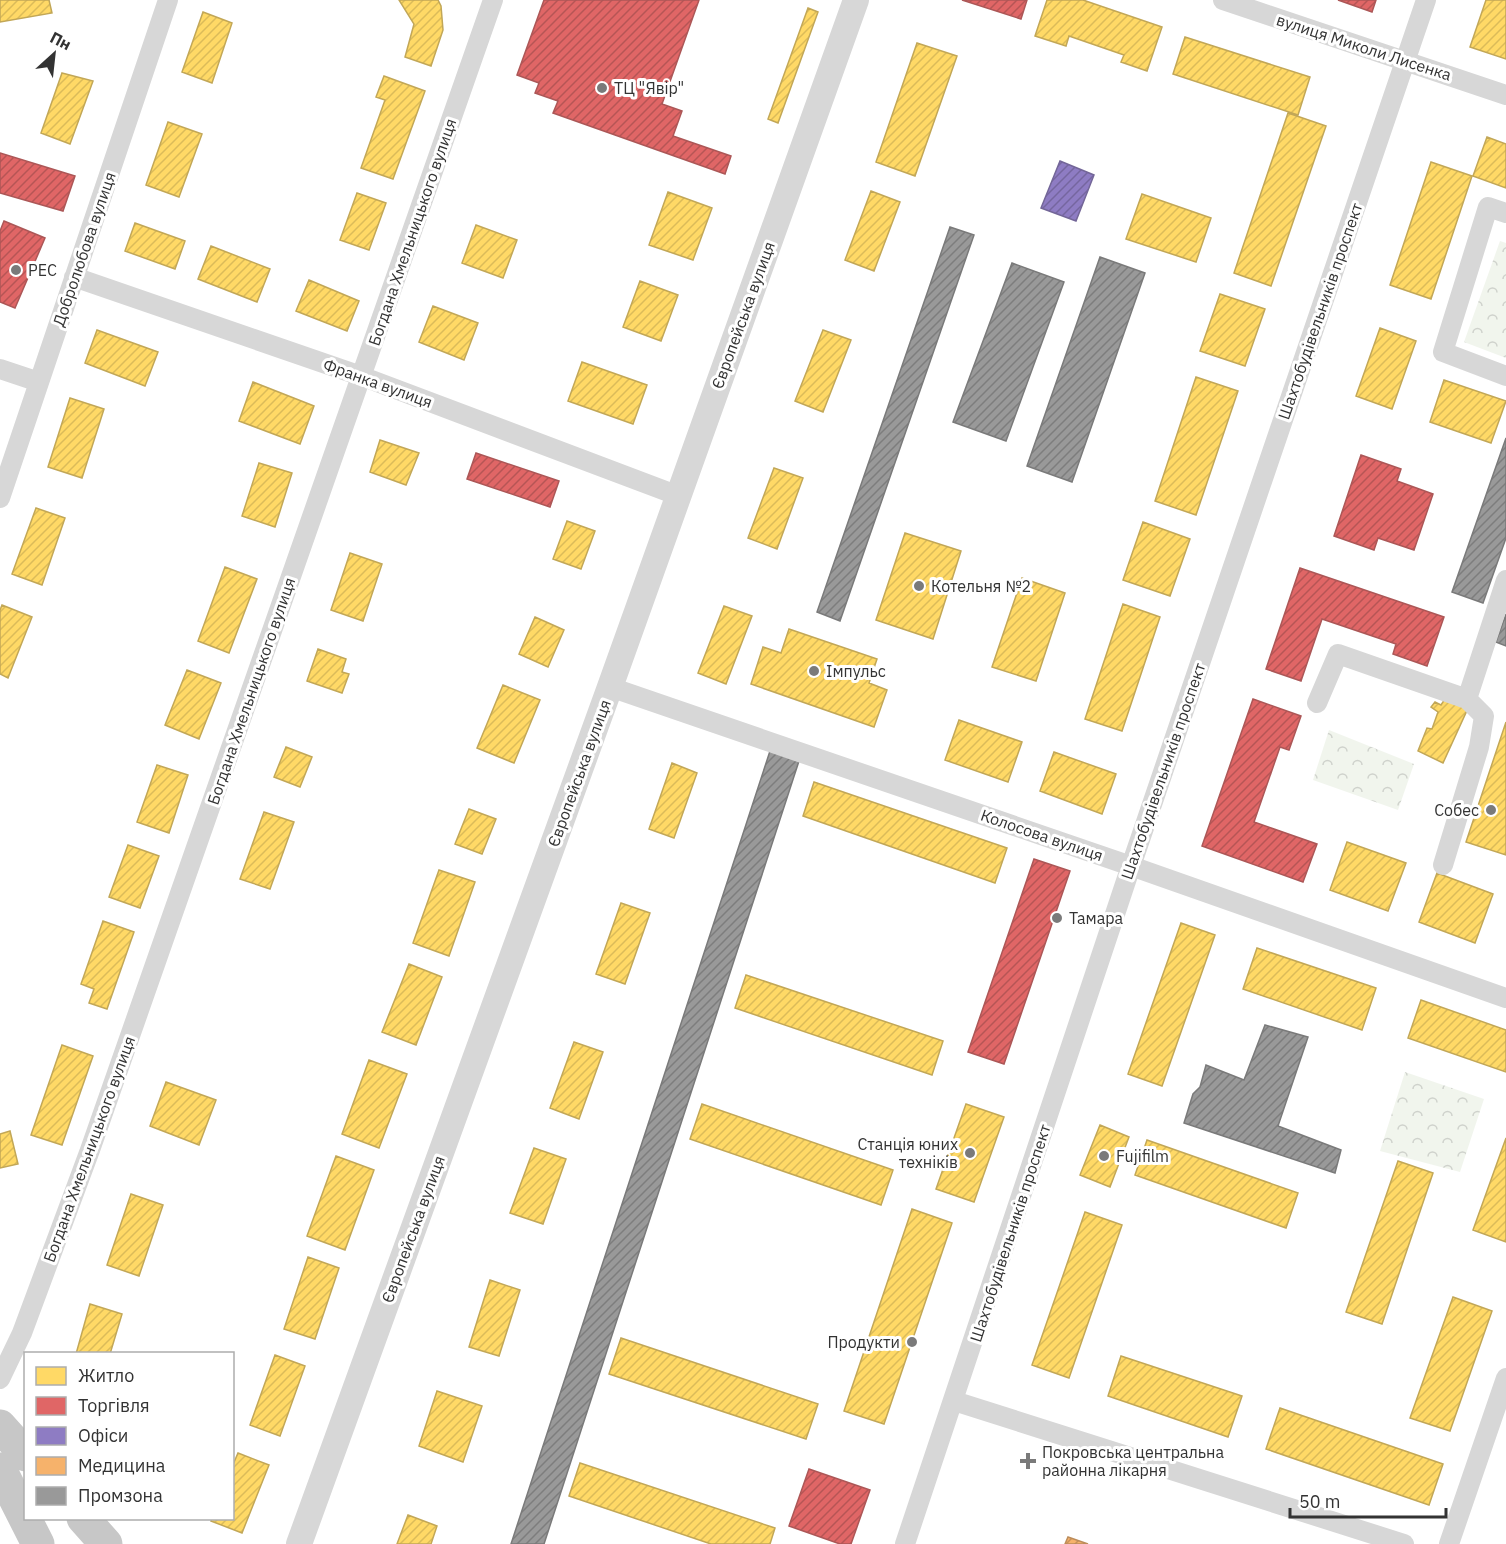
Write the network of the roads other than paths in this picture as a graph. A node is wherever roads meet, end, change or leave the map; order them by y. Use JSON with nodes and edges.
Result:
{"nodes":[{"id":1,"x":168,"y":0,"type":"edge"},
{"id":2,"x":493,"y":0,"type":"edge"},
{"id":3,"x":856,"y":0,"type":"edge"},
{"id":4,"x":1223,"y":0,"type":"edge"},
{"id":5,"x":1425,"y":0,"type":"edge"},
{"id":6,"x":1406,"y":61,"type":"junction"},
{"id":7,"x":1506,"y":95,"type":"edge"},
{"id":8,"x":1506,"y":213,"type":"edge"},
{"id":9,"x":74,"y":277,"type":"junction"},
{"id":10,"x":0,"y":369,"type":"edge"},
{"id":11,"x":361,"y":376,"type":"junction"},
{"id":12,"x":1506,"y":376,"type":"edge"},
{"id":13,"x":39,"y":382,"type":"junction"},
{"id":14,"x":679,"y":496,"type":"junction"},
{"id":15,"x":0,"y":498,"type":"edge"},
{"id":16,"x":1506,"y":580,"type":"edge"},
{"id":17,"x":610,"y":687,"type":"junction"},
{"id":18,"x":1467,"y":699,"type":"junction"},
{"id":19,"x":1317,"y":703,"type":"dead end"},
{"id":20,"x":1443,"y":865,"type":"dead end"},
{"id":21,"x":1131,"y":866,"type":"junction"},
{"id":22,"x":1506,"y":998,"type":"edge"},
{"id":23,"x":1506,"y":1378,"type":"edge"},
{"id":24,"x":0,"y":1379,"type":"edge"},
{"id":25,"x":954,"y":1401,"type":"junction"},
{"id":26,"x":0,"y":1426,"type":"edge"},
{"id":27,"x":24,"y":1453,"type":"edge"},
{"id":28,"x":0,"y":1469,"type":"edge"},
{"id":29,"x":24,"y":1516,"type":"edge"},
{"id":30,"x":26,"y":1520,"type":"edge"},
{"id":31,"x":85,"y":1520,"type":"edge"},
{"id":32,"x":38,"y":1544,"type":"edge"},
{"id":33,"x":105,"y":1544,"type":"edge"},
{"id":34,"x":299,"y":1544,"type":"edge"},
{"id":35,"x":905,"y":1544,"type":"edge"},
{"id":36,"x":1404,"y":1544,"type":"edge"},
{"id":37,"x":1449,"y":1544,"type":"edge"}],
"edges":[{"from":1,"to":9,"type":"street","name":"Добролюбова вулиця"},
{"from":2,"to":11,"type":"street","name":"Богдана Хмельницького вулиця"},
{"from":3,"to":14,"type":"street","name":"Європейська вулиця"},
{"from":4,"to":6,"type":"street","name":"вулиця Миколи Лисенка"},
{"from":5,"to":6,"type":"street","name":"Шахтобудівельників проспект"},
{"from":6,"to":7,"type":"street","name":"вулиця Миколи Лисенка"},
{"from":6,"to":21,"type":"street","name":"Шахтобудівельників проспект"},
{"from":8,"to":12,"type":"street"},
{"from":9,"to":11,"type":"street","name":"Франка вулиця"},
{"from":9,"to":13,"type":"street","name":"Добролюбова вулиця"},
{"from":10,"to":13,"type":"street"},
{"from":11,"to":14,"type":"street","name":"Франка вулиця"},
{"from":11,"to":24,"type":"street","name":"Богдана Хмельницького вулиця"},
{"from":13,"to":15,"type":"street","name":"Добролюбова вулиця"},
{"from":14,"to":17,"type":"street","name":"Європейська вулиця"},
{"from":16,"to":18,"type":"street"},
{"from":17,"to":21,"type":"street","name":"Колосова вулиця"},
{"from":17,"to":34,"type":"street","name":"Європейська вулиця"},
{"from":18,"to":19,"type":"street"},
{"from":18,"to":20,"type":"street"},
{"from":21,"to":22,"type":"street","name":"Колосова вулиця"},
{"from":21,"to":25,"type":"street","name":"Шахтобудівельників проспект"},
{"from":23,"to":37,"type":"street"},
{"from":25,"to":35,"type":"street","name":"Шахтобудівельників проспект"},
{"from":25,"to":36,"type":"street"},
{"from":26,"to":27,"type":"highway"},
{"from":28,"to":29,"type":"highway"},
{"from":30,"to":32,"type":"highway"},
{"from":31,"to":33,"type":"highway"}]}
